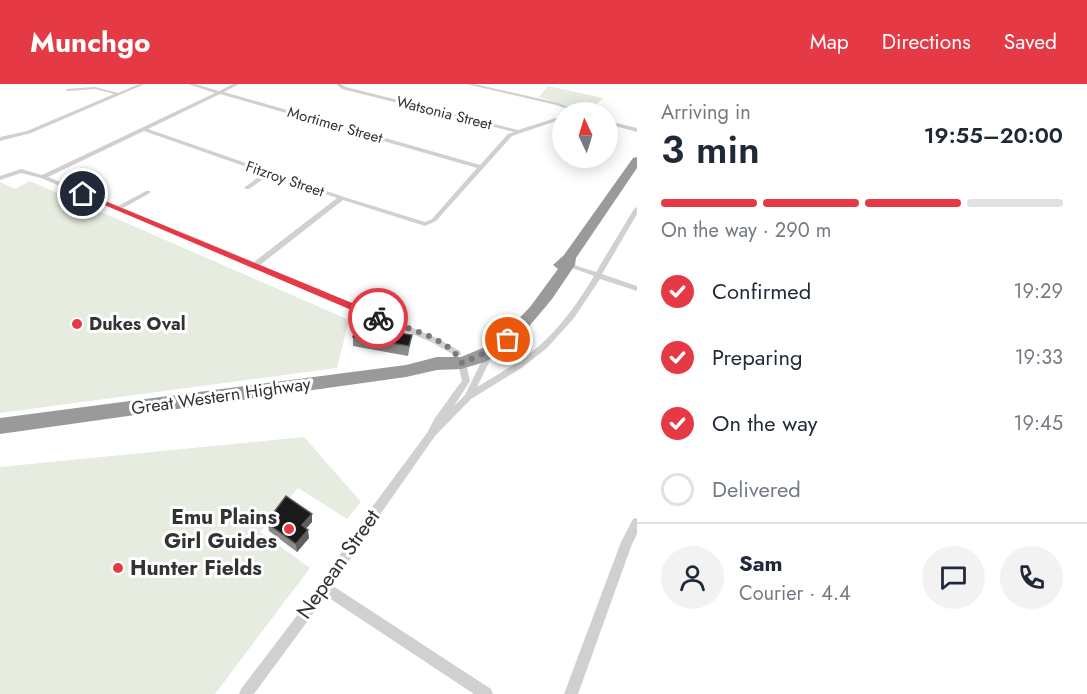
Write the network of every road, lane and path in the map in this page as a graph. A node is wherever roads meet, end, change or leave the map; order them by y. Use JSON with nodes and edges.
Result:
{"nodes":[{"id":1,"x":143,"y":84,"type":"edge"},
{"id":2,"x":190,"y":84,"type":"edge"},
{"id":3,"x":237,"y":84,"type":"edge"},
{"id":4,"x":338,"y":84,"type":"edge"},
{"id":5,"x":468,"y":84,"type":"edge"},
{"id":6,"x":68,"y":90,"type":"dead end"},
{"id":7,"x":219,"y":92,"type":"junction"},
{"id":8,"x":117,"y":94,"type":"junction"},
{"id":9,"x":552,"y":103,"type":"edge"},
{"id":10,"x":552,"y":120,"type":"edge"},
{"id":11,"x":618,"y":125,"type":"edge"},
{"id":12,"x":144,"y":129,"type":"junction"},
{"id":13,"x":637,"y":130,"type":"edge"},
{"id":14,"x":516,"y":131,"type":"junction"},
{"id":15,"x":0,"y":139,"type":"edge"},
{"id":16,"x":637,"y":160,"type":"edge"},
{"id":17,"x":479,"y":167,"type":"junction"},
{"id":18,"x":268,"y":173,"type":"junction"},
{"id":19,"x":43,"y":177,"type":"junction"},
{"id":20,"x":0,"y":178,"type":"edge"},
{"id":21,"x":247,"y":188,"type":"dead end"},
{"id":22,"x":148,"y":192,"type":"dead end"},
{"id":23,"x":342,"y":198,"type":"junction"},
{"id":24,"x":118,"y":208,"type":"junction"},
{"id":25,"x":637,"y":209,"type":"edge"},
{"id":26,"x":568,"y":261,"type":"junction"},
{"id":27,"x":255,"y":265,"type":"junction"},
{"id":28,"x":596,"y":274,"type":"junction"},
{"id":29,"x":637,"y":289,"type":"edge"},
{"id":30,"x":490,"y":351,"type":"junction"},
{"id":31,"x":453,"y":360,"type":"junction"},
{"id":32,"x":468,"y":397,"type":"junction"},
{"id":33,"x":0,"y":426,"type":"edge"},
{"id":34,"x":431,"y":435,"type":"junction"},
{"id":35,"x":635,"y":530,"type":"edge"},
{"id":36,"x":325,"y":588,"type":"junction"},
{"id":37,"x":246,"y":694,"type":"edge"},
{"id":38,"x":486,"y":694,"type":"edge"},
{"id":39,"x":571,"y":694,"type":"edge"}],
"edges":[{"from":1,"to":8,"type":"street"},
{"from":2,"to":7,"type":"street","name":"Mortimer Street"},
{"from":3,"to":7,"type":"street"},
{"from":4,"to":14,"type":"street","name":"Watsonia Street"},
{"from":5,"to":9,"type":"street"},
{"from":6,"to":8,"type":"street"},
{"from":7,"to":12,"type":"street"},
{"from":7,"to":17,"type":"street","name":"Mortimer Street"},
{"from":8,"to":15,"type":"street"},
{"from":10,"to":14,"type":"street"},
{"from":11,"to":13,"type":"street"},
{"from":12,"to":18,"type":"street","name":"Fitzroy Street"},
{"from":12,"to":19,"type":"street"},
{"from":14,"to":17,"type":"street"},
{"from":16,"to":26,"type":"highway","name":"Great Western Highway"},
{"from":17,"to":23,"type":"street","name":"Fitzroy Street"},
{"from":18,"to":21,"type":"street"},
{"from":18,"to":23,"type":"street","name":"Fitzroy Street"},
{"from":19,"to":20,"type":"street"},
{"from":19,"to":24,"type":"street"},
{"from":22,"to":24,"type":"street"},
{"from":23,"to":27,"type":"street"},
{"from":24,"to":27,"type":"street"},
{"from":25,"to":28,"type":"street"},
{"from":26,"to":28,"type":"street"},
{"from":26,"to":30,"type":"highway","name":"Great Western Highway"},
{"from":26,"to":31,"type":"highway","name":"Great Western Highway"},
{"from":27,"to":31,"type":"street"},
{"from":28,"to":29,"type":"street"},
{"from":28,"to":32,"type":"street"},
{"from":30,"to":31,"type":"highway","name":"Great Western Highway"},
{"from":30,"to":32,"type":"street","name":"Nepean Street"},
{"from":31,"to":33,"type":"highway","name":"Great Western Highway"},
{"from":31,"to":34,"type":"street","name":"Nepean Street"},
{"from":32,"to":34,"type":"street","name":"Nepean Street"},
{"from":34,"to":36,"type":"street","name":"Nepean Street"},
{"from":35,"to":39,"type":"street"},
{"from":36,"to":37,"type":"street","name":"Nepean Street"},
{"from":36,"to":38,"type":"street"}]}
